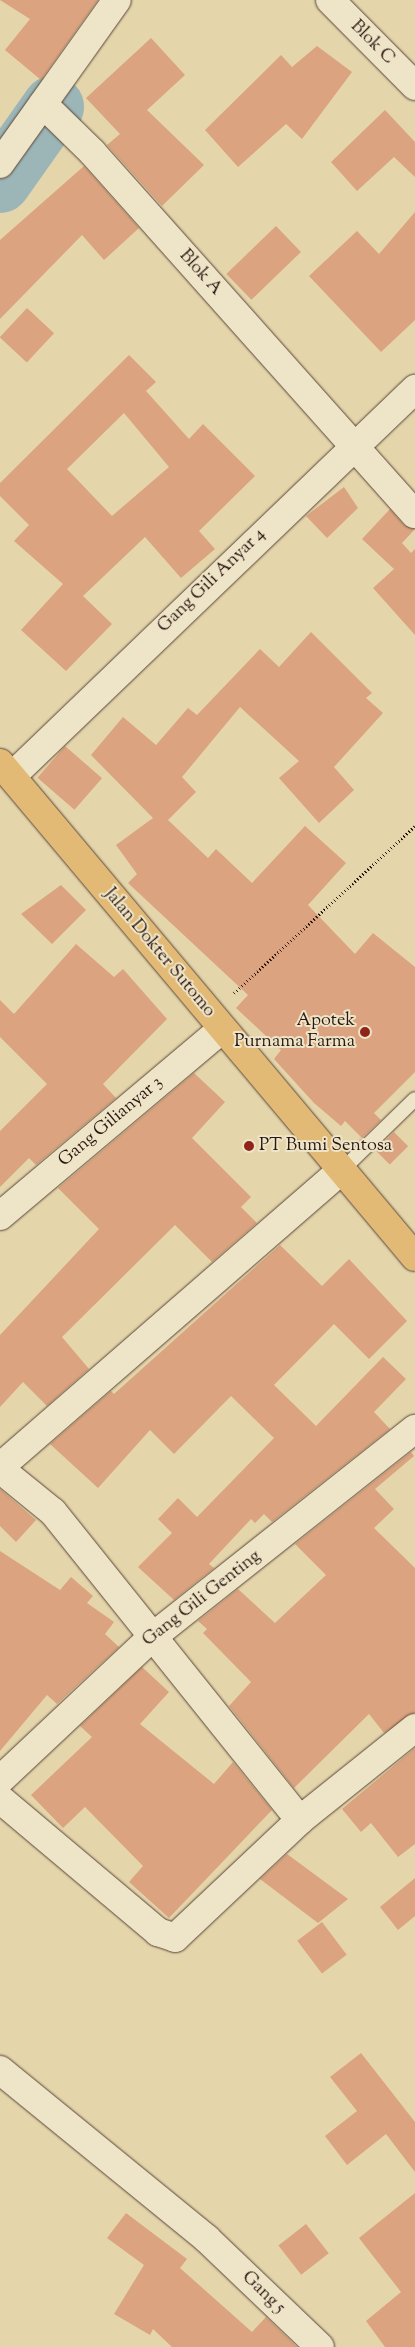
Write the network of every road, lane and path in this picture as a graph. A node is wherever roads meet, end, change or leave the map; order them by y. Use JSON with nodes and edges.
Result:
{"nodes":[{"id":1,"x":116,"y":0,"type":"edge"},
{"id":2,"x":330,"y":0,"type":"edge"},
{"id":3,"x":415,"y":86,"type":"edge"},
{"id":4,"x":44,"y":105,"type":"junction"},
{"id":5,"x":0,"y":164,"type":"edge"},
{"id":6,"x":415,"y":389,"type":"edge"},
{"id":7,"x":352,"y":446,"type":"junction"},
{"id":8,"x":415,"y":514,"type":"edge"},
{"id":9,"x":6,"y":770,"type":"edge"},
{"id":10,"x":415,"y":826,"type":"edge"},
{"id":11,"x":217,"y":1022,"type":"junction"},
{"id":12,"x":415,"y":1099,"type":"edge"},
{"id":13,"x":341,"y":1172,"type":"junction"},
{"id":14,"x":0,"y":1216,"type":"edge"},
{"id":15,"x":415,"y":1257,"type":"edge"},
{"id":16,"x":415,"y":1429,"type":"edge"},
{"id":17,"x":0,"y":1468,"type":"edge"},
{"id":18,"x":151,"y":1638,"type":"junction"},
{"id":19,"x":415,"y":1728,"type":"edge"},
{"id":20,"x":0,"y":1780,"type":"edge"},
{"id":21,"x":0,"y":1799,"type":"edge"},
{"id":22,"x":300,"y":1820,"type":"junction"},
{"id":23,"x":0,"y":2070,"type":"edge"},
{"id":24,"x":320,"y":2347,"type":"edge"}],
"edges":[{"from":1,"to":4,"type":"street"},
{"from":2,"to":3,"type":"street","name":"Blok C"},
{"from":4,"to":5,"type":"street"},
{"from":4,"to":7,"type":"street","name":"Blok A"},
{"from":6,"to":7,"type":"street","name":"Gang Gili Anyar 4"},
{"from":7,"to":8,"type":"street","name":"Blok A"},
{"from":7,"to":9,"type":"street","name":"Gang Gili Anyar 4"},
{"from":9,"to":11,"type":"main road","name":"Jalan Dokter Sutomo"},
{"from":10,"to":11,"type":"path"},
{"from":11,"to":13,"type":"main road","name":"Jalan Dokter Sutomo"},
{"from":11,"to":14,"type":"street","name":"Gang Gilianyar 3"},
{"from":12,"to":13,"type":"lane"},
{"from":13,"to":15,"type":"main road","name":"Jalan Dokter Sutomo"},
{"from":13,"to":17,"type":"street"},
{"from":16,"to":18,"type":"street","name":"Gang Gili Genting"},
{"from":17,"to":18,"type":"street"},
{"from":18,"to":20,"type":"street","name":"Gang Gili Genting"},
{"from":18,"to":22,"type":"street"},
{"from":19,"to":22,"type":"street"},
{"from":21,"to":22,"type":"street"},
{"from":23,"to":24,"type":"street","name":"Gang 5"}]}
